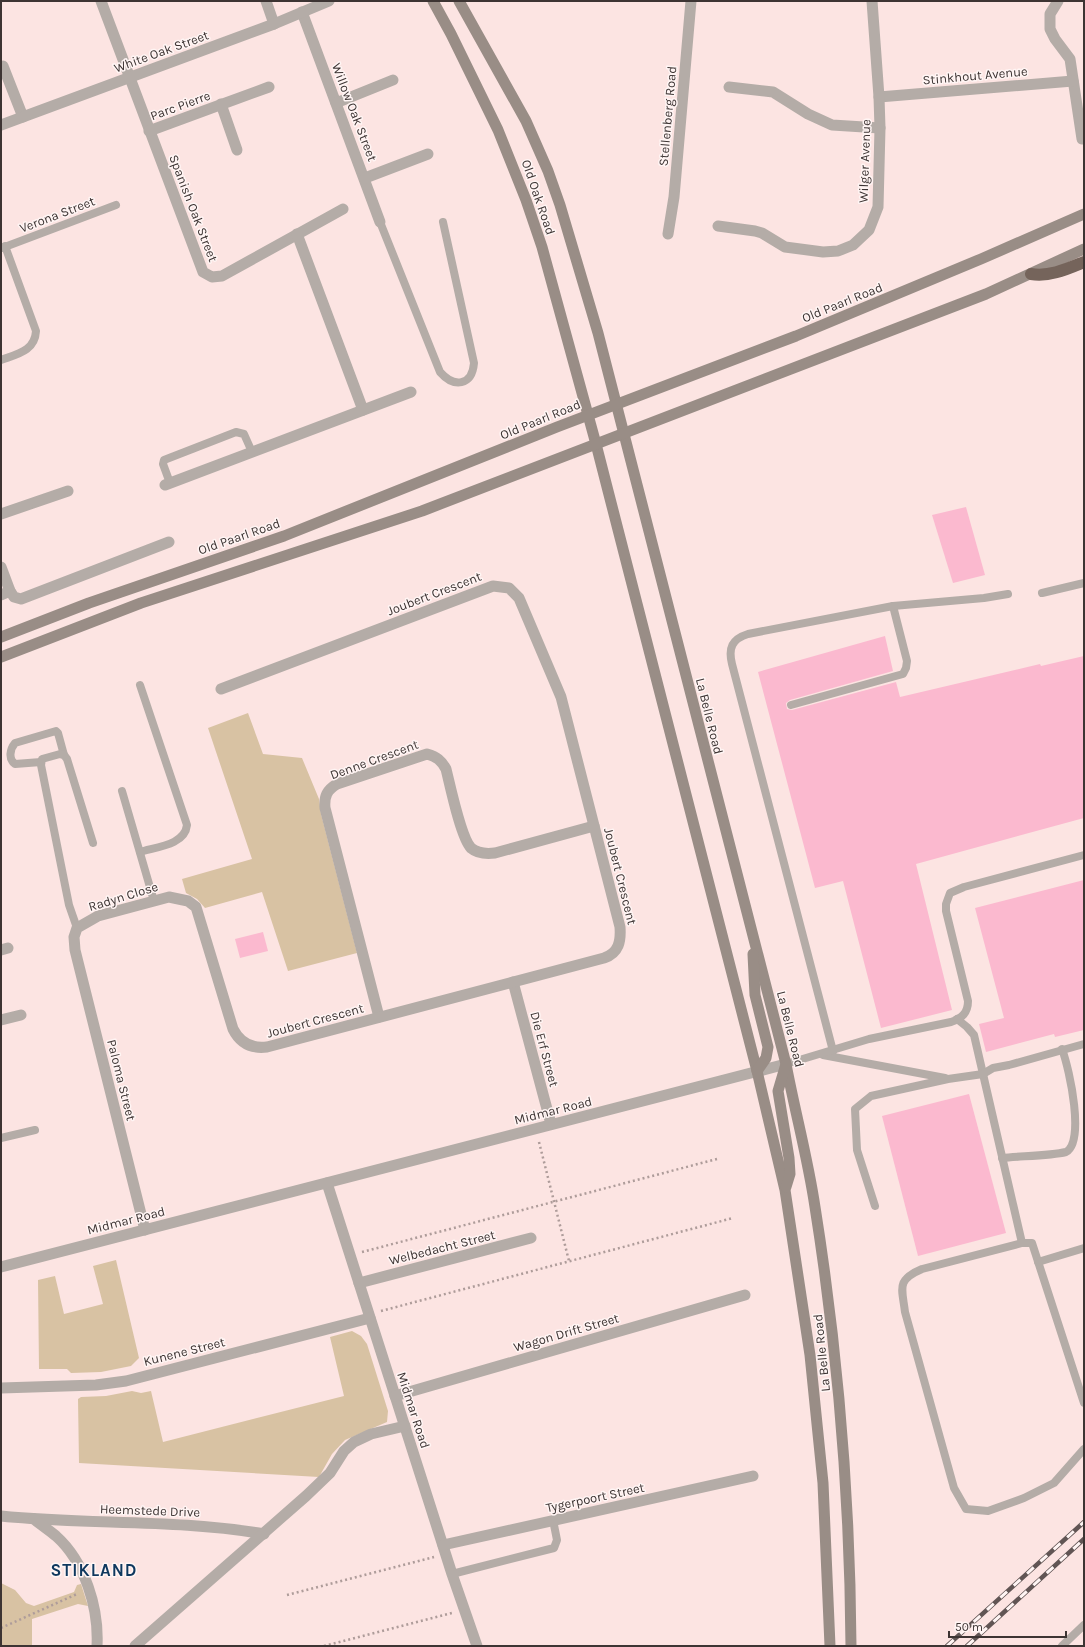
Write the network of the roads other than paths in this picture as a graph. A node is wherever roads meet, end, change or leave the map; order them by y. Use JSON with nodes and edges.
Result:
{"nodes":[{"id":1,"x":101,"y":1,"type":"edge"},
{"id":2,"x":266,"y":1,"type":"edge"},
{"id":3,"x":329,"y":1,"type":"edge"},
{"id":4,"x":433,"y":1,"type":"edge"},
{"id":5,"x":459,"y":1,"type":"edge"},
{"id":6,"x":691,"y":1,"type":"edge"},
{"id":7,"x":872,"y":1,"type":"edge"},
{"id":8,"x":1058,"y":1,"type":"edge"},
{"id":9,"x":302,"y":12,"type":"junction"},
{"id":10,"x":274,"y":24,"type":"junction"},
{"id":11,"x":3,"y":66,"type":"dead end"},
{"id":12,"x":129,"y":77,"type":"junction"},
{"id":13,"x":393,"y":80,"type":"dead end"},
{"id":14,"x":1073,"y":81,"type":"junction"},
{"id":15,"x":269,"y":86,"type":"dead end"},
{"id":16,"x":728,"y":87,"type":"dead end"},
{"id":17,"x":879,"y":97,"type":"junction"},
{"id":18,"x":336,"y":103,"type":"junction"},
{"id":19,"x":220,"y":104,"type":"junction"},
{"id":20,"x":23,"y":117,"type":"junction"},
{"id":21,"x":1,"y":125,"type":"edge"},
{"id":22,"x":880,"y":128,"type":"junction"},
{"id":23,"x":149,"y":131,"type":"junction"},
{"id":24,"x":1082,"y":139,"type":"dead end"},
{"id":25,"x":237,"y":150,"type":"dead end"},
{"id":26,"x":428,"y":154,"type":"dead end"},
{"id":27,"x":365,"y":178,"type":"junction"},
{"id":28,"x":116,"y":205,"type":"dead end"},
{"id":29,"x":343,"y":209,"type":"dead end"},
{"id":30,"x":1084,"y":214,"type":"edge"},
{"id":31,"x":380,"y":222,"type":"joint"},
{"id":32,"x":443,"y":222,"type":"dead end"},
{"id":33,"x":718,"y":226,"type":"dead end"},
{"id":34,"x":297,"y":234,"type":"junction"},
{"id":35,"x":668,"y":234,"type":"dead end"},
{"id":36,"x":3,"y":247,"type":"edge"},
{"id":37,"x":1084,"y":249,"type":"edge"},
{"id":38,"x":1084,"y":262,"type":"edge"},
{"id":39,"x":1031,"y":274,"type":"junction"},
{"id":40,"x":1,"y":360,"type":"edge"},
{"id":41,"x":410,"y":392,"type":"dead end"},
{"id":42,"x":616,"y":404,"type":"junction"},
{"id":43,"x":363,"y":410,"type":"junction"},
{"id":44,"x":588,"y":415,"type":"junction"},
{"id":45,"x":624,"y":433,"type":"junction"},
{"id":46,"x":596,"y":444,"type":"junction"},
{"id":47,"x":252,"y":452,"type":"junction"},
{"id":48,"x":168,"y":484,"type":"joint"},
{"id":49,"x":68,"y":491,"type":"dead end"},
{"id":50,"x":1,"y":514,"type":"edge"},
{"id":51,"x":169,"y":542,"type":"dead end"},
{"id":52,"x":1,"y":567,"type":"edge"},
{"id":53,"x":1084,"y":583,"type":"edge"},
{"id":54,"x":5,"y":593,"type":"edge"},
{"id":55,"x":1042,"y":593,"type":"dead end"},
{"id":56,"x":1008,"y":594,"type":"dead end"},
{"id":57,"x":893,"y":606,"type":"junction"},
{"id":58,"x":1,"y":637,"type":"edge"},
{"id":59,"x":1,"y":657,"type":"edge"},
{"id":60,"x":140,"y":685,"type":"dead end"},
{"id":61,"x":221,"y":689,"type":"dead end"},
{"id":62,"x":791,"y":705,"type":"dead end"},
{"id":63,"x":64,"y":755,"type":"junction"},
{"id":64,"x":41,"y":762,"type":"junction"},
{"id":65,"x":122,"y":791,"type":"dead end"},
{"id":66,"x":594,"y":826,"type":"junction"},
{"id":67,"x":93,"y":843,"type":"dead end"},
{"id":68,"x":140,"y":852,"type":"junction"},
{"id":69,"x":1084,"y":855,"type":"edge"},
{"id":70,"x":188,"y":900,"type":"joint"},
{"id":71,"x":154,"y":901,"type":"junction"},
{"id":72,"x":76,"y":932,"type":"junction"},
{"id":73,"x":754,"y":939,"type":"junction"},
{"id":74,"x":512,"y":982,"type":"junction"},
{"id":75,"x":21,"y":1015,"type":"dead end"},
{"id":76,"x":379,"y":1017,"type":"junction"},
{"id":77,"x":1,"y":1020,"type":"edge"},
{"id":78,"x":957,"y":1020,"type":"junction"},
{"id":79,"x":1084,"y":1044,"type":"edge"},
{"id":80,"x":1062,"y":1049,"type":"junction"},
{"id":81,"x":833,"y":1051,"type":"junction"},
{"id":82,"x":820,"y":1055,"type":"junction"},
{"id":83,"x":786,"y":1064,"type":"junction"},
{"id":84,"x":757,"y":1071,"type":"junction"},
{"id":85,"x":983,"y":1074,"type":"junction"},
{"id":86,"x":948,"y":1079,"type":"junction"},
{"id":87,"x":551,"y":1124,"type":"junction"},
{"id":88,"x":35,"y":1130,"type":"dead end"},
{"id":89,"x":1,"y":1138,"type":"edge"},
{"id":90,"x":1002,"y":1158,"type":"junction"},
{"id":91,"x":327,"y":1183,"type":"junction"},
{"id":92,"x":786,"y":1190,"type":"junction"},
{"id":93,"x":875,"y":1206,"type":"dead end"},
{"id":94,"x":145,"y":1230,"type":"junction"},
{"id":95,"x":531,"y":1238,"type":"dead end"},
{"id":96,"x":1022,"y":1243,"type":"junction"},
{"id":97,"x":1084,"y":1248,"type":"edge"},
{"id":98,"x":1038,"y":1262,"type":"junction"},
{"id":99,"x":1,"y":1267,"type":"edge"},
{"id":100,"x":359,"y":1283,"type":"junction"},
{"id":101,"x":745,"y":1295,"type":"dead end"},
{"id":102,"x":370,"y":1316,"type":"junction"},
{"id":103,"x":1,"y":1388,"type":"edge"},
{"id":104,"x":395,"y":1396,"type":"junction"},
{"id":105,"x":1084,"y":1403,"type":"edge"},
{"id":106,"x":405,"y":1426,"type":"junction"},
{"id":107,"x":1084,"y":1449,"type":"edge"},
{"id":108,"x":753,"y":1476,"type":"dead end"},
{"id":109,"x":1,"y":1516,"type":"edge"},
{"id":110,"x":34,"y":1520,"type":"junction"},
{"id":111,"x":553,"y":1520,"type":"junction"},
{"id":112,"x":264,"y":1534,"type":"junction"},
{"id":113,"x":444,"y":1549,"type":"junction"},
{"id":114,"x":452,"y":1574,"type":"junction"},
{"id":115,"x":1084,"y":1625,"type":"edge"},
{"id":116,"x":97,"y":1646,"type":"edge"},
{"id":117,"x":135,"y":1646,"type":"edge"},
{"id":118,"x":477,"y":1646,"type":"edge"},
{"id":119,"x":830,"y":1646,"type":"edge"},
{"id":120,"x":851,"y":1646,"type":"edge"},
{"id":121,"x":1062,"y":1646,"type":"edge"}],
"edges":[{"from":1,"to":12,"type":"street","name":"Spanish Oak Street"},
{"from":2,"to":10,"type":"street"},
{"from":3,"to":9,"type":"street","name":"White Oak Street"},
{"from":4,"to":44,"type":"main road","name":"Old Oak Road"},
{"from":5,"to":42,"type":"main road","name":"Old Oak Road"},
{"from":6,"to":35,"type":"street","name":"Stellenberg Road"},
{"from":7,"to":17,"type":"street","name":"Wilger Avenue"},
{"from":8,"to":14,"type":"street"},
{"from":9,"to":10,"type":"street","name":"White Oak Street"},
{"from":9,"to":18,"type":"street","name":"Willow Oak Street"},
{"from":10,"to":12,"type":"street","name":"White Oak Street"},
{"from":11,"to":20,"type":"street"},
{"from":12,"to":20,"type":"street","name":"White Oak Street"},
{"from":12,"to":23,"type":"street","name":"Spanish Oak Street"},
{"from":13,"to":18,"type":"street"},
{"from":14,"to":17,"type":"street","name":"Stinkhout Avenue"},
{"from":14,"to":24,"type":"street"},
{"from":15,"to":19,"type":"street","name":"Parc Pierre"},
{"from":16,"to":22,"type":"street"},
{"from":17,"to":22,"type":"street","name":"Wilger Avenue"},
{"from":18,"to":27,"type":"street","name":"Willow Oak Street"},
{"from":19,"to":23,"type":"street","name":"Parc Pierre"},
{"from":19,"to":25,"type":"street","name":"Parc Pierre"},
{"from":20,"to":21,"type":"street","name":"White Oak Street"},
{"from":22,"to":33,"type":"street","name":"Wilger Avenue"},
{"from":23,"to":34,"type":"street","name":"Spanish Oak Street"},
{"from":26,"to":27,"type":"street"},
{"from":27,"to":31,"type":"street","name":"Willow Oak Street"},
{"from":28,"to":36,"type":"lane","name":"Verona Street"},
{"from":29,"to":34,"type":"street","name":"Spanish Oak Street"},
{"from":30,"to":42,"type":"main road","name":"Old Paarl Road"},
{"from":31,"to":32,"type":"lane"},
{"from":34,"to":43,"type":"street"},
{"from":36,"to":40,"type":"lane","name":"Verona Street"},
{"from":37,"to":39,"type":"main road"},
{"from":38,"to":39,"type":"highway"},
{"from":39,"to":45,"type":"main road"},
{"from":41,"to":43,"type":"street"},
{"from":42,"to":44,"type":"main road","name":"Old Paarl Road"},
{"from":42,"to":45,"type":"main road","name":"Old Oak Road"},
{"from":43,"to":47,"type":"street"},
{"from":44,"to":46,"type":"main road","name":"Old Oak Road"},
{"from":44,"to":58,"type":"main road","name":"Old Paarl Road"},
{"from":45,"to":46,"type":"main road"},
{"from":45,"to":73,"type":"main road","name":"La Belle Road"},
{"from":46,"to":59,"type":"main road"},
{"from":46,"to":84,"type":"main road","name":"La Belle Road"},
{"from":47,"to":48,"type":"street"},
{"from":47,"to":48,"type":"lane"},
{"from":49,"to":50,"type":"street"},
{"from":51,"to":54,"type":"street"},
{"from":52,"to":54,"type":"street"},
{"from":53,"to":55,"type":"lane"},
{"from":56,"to":57,"type":"lane"},
{"from":57,"to":62,"type":"lane"},
{"from":57,"to":81,"type":"lane"},
{"from":60,"to":68,"type":"lane"},
{"from":61,"to":66,"type":"street","name":"Joubert Crescent"},
{"from":63,"to":64,"type":"lane"},
{"from":63,"to":64,"type":"lane"},
{"from":63,"to":67,"type":"lane"},
{"from":64,"to":72,"type":"lane"},
{"from":65,"to":68,"type":"lane"},
{"from":66,"to":74,"type":"street","name":"Joubert Crescent"},
{"from":66,"to":76,"type":"street","name":"Denne Crescent"},
{"from":68,"to":71,"type":"lane"},
{"from":69,"to":78,"type":"lane"},
{"from":70,"to":71,"type":"street","name":"Radyn Close"},
{"from":70,"to":76,"type":"street","name":"Joubert Crescent"},
{"from":71,"to":72,"type":"street","name":"Radyn Close"},
{"from":72,"to":94,"type":"street","name":"Paloma Street"},
{"from":73,"to":83,"type":"main road","name":"La Belle Road"},
{"from":73,"to":84,"type":"main road"},
{"from":74,"to":76,"type":"street","name":"Joubert Crescent"},
{"from":74,"to":87,"type":"street","name":"Die Erf Street"},
{"from":75,"to":77,"type":"street"},
{"from":78,"to":81,"type":"lane"},
{"from":78,"to":85,"type":"lane"},
{"from":79,"to":80,"type":"lane"},
{"from":80,"to":85,"type":"lane"},
{"from":80,"to":90,"type":"lane"},
{"from":81,"to":82,"type":"lane"},
{"from":82,"to":83,"type":"lane"},
{"from":82,"to":86,"type":"lane"},
{"from":83,"to":84,"type":"street","name":"Midmar Road"},
{"from":83,"to":92,"type":"main road"},
{"from":83,"to":120,"type":"main road","name":"La Belle Road"},
{"from":84,"to":87,"type":"street","name":"Midmar Road"},
{"from":84,"to":92,"type":"main road","name":"La Belle Road"},
{"from":85,"to":86,"type":"lane"},
{"from":85,"to":90,"type":"lane"},
{"from":86,"to":93,"type":"lane"},
{"from":87,"to":91,"type":"street","name":"Midmar Road"},
{"from":88,"to":89,"type":"lane"},
{"from":90,"to":96,"type":"lane"},
{"from":91,"to":94,"type":"street","name":"Midmar Road"},
{"from":91,"to":100,"type":"street","name":"Midmar Road"},
{"from":92,"to":119,"type":"main road","name":"La Belle Road"},
{"from":94,"to":99,"type":"street","name":"Midmar Road"},
{"from":95,"to":100,"type":"street","name":"Welbedacht Street"},
{"from":96,"to":98,"type":"lane"},
{"from":96,"to":107,"type":"lane"},
{"from":97,"to":98,"type":"lane"},
{"from":98,"to":105,"type":"lane"},
{"from":100,"to":102,"type":"street","name":"Midmar Road"},
{"from":101,"to":104,"type":"street","name":"Wagon Drift Street"},
{"from":102,"to":103,"type":"street","name":"Kunene Street"},
{"from":102,"to":104,"type":"street","name":"Midmar Road"},
{"from":104,"to":106,"type":"street","name":"Midmar Road"},
{"from":106,"to":112,"type":"street"},
{"from":106,"to":113,"type":"street","name":"Midmar Road"},
{"from":108,"to":111,"type":"street","name":"Tygerpoort Street"},
{"from":109,"to":110,"type":"street","name":"Heemstede Drive"},
{"from":110,"to":112,"type":"street","name":"Heemstede Drive"},
{"from":110,"to":116,"type":"street"},
{"from":111,"to":113,"type":"street","name":"Tygerpoort Street"},
{"from":111,"to":114,"type":"lane"},
{"from":112,"to":117,"type":"street"},
{"from":113,"to":114,"type":"street","name":"Midmar Road"},
{"from":114,"to":118,"type":"street","name":"Midmar Road"},
{"from":115,"to":121,"type":"lane"}]}
